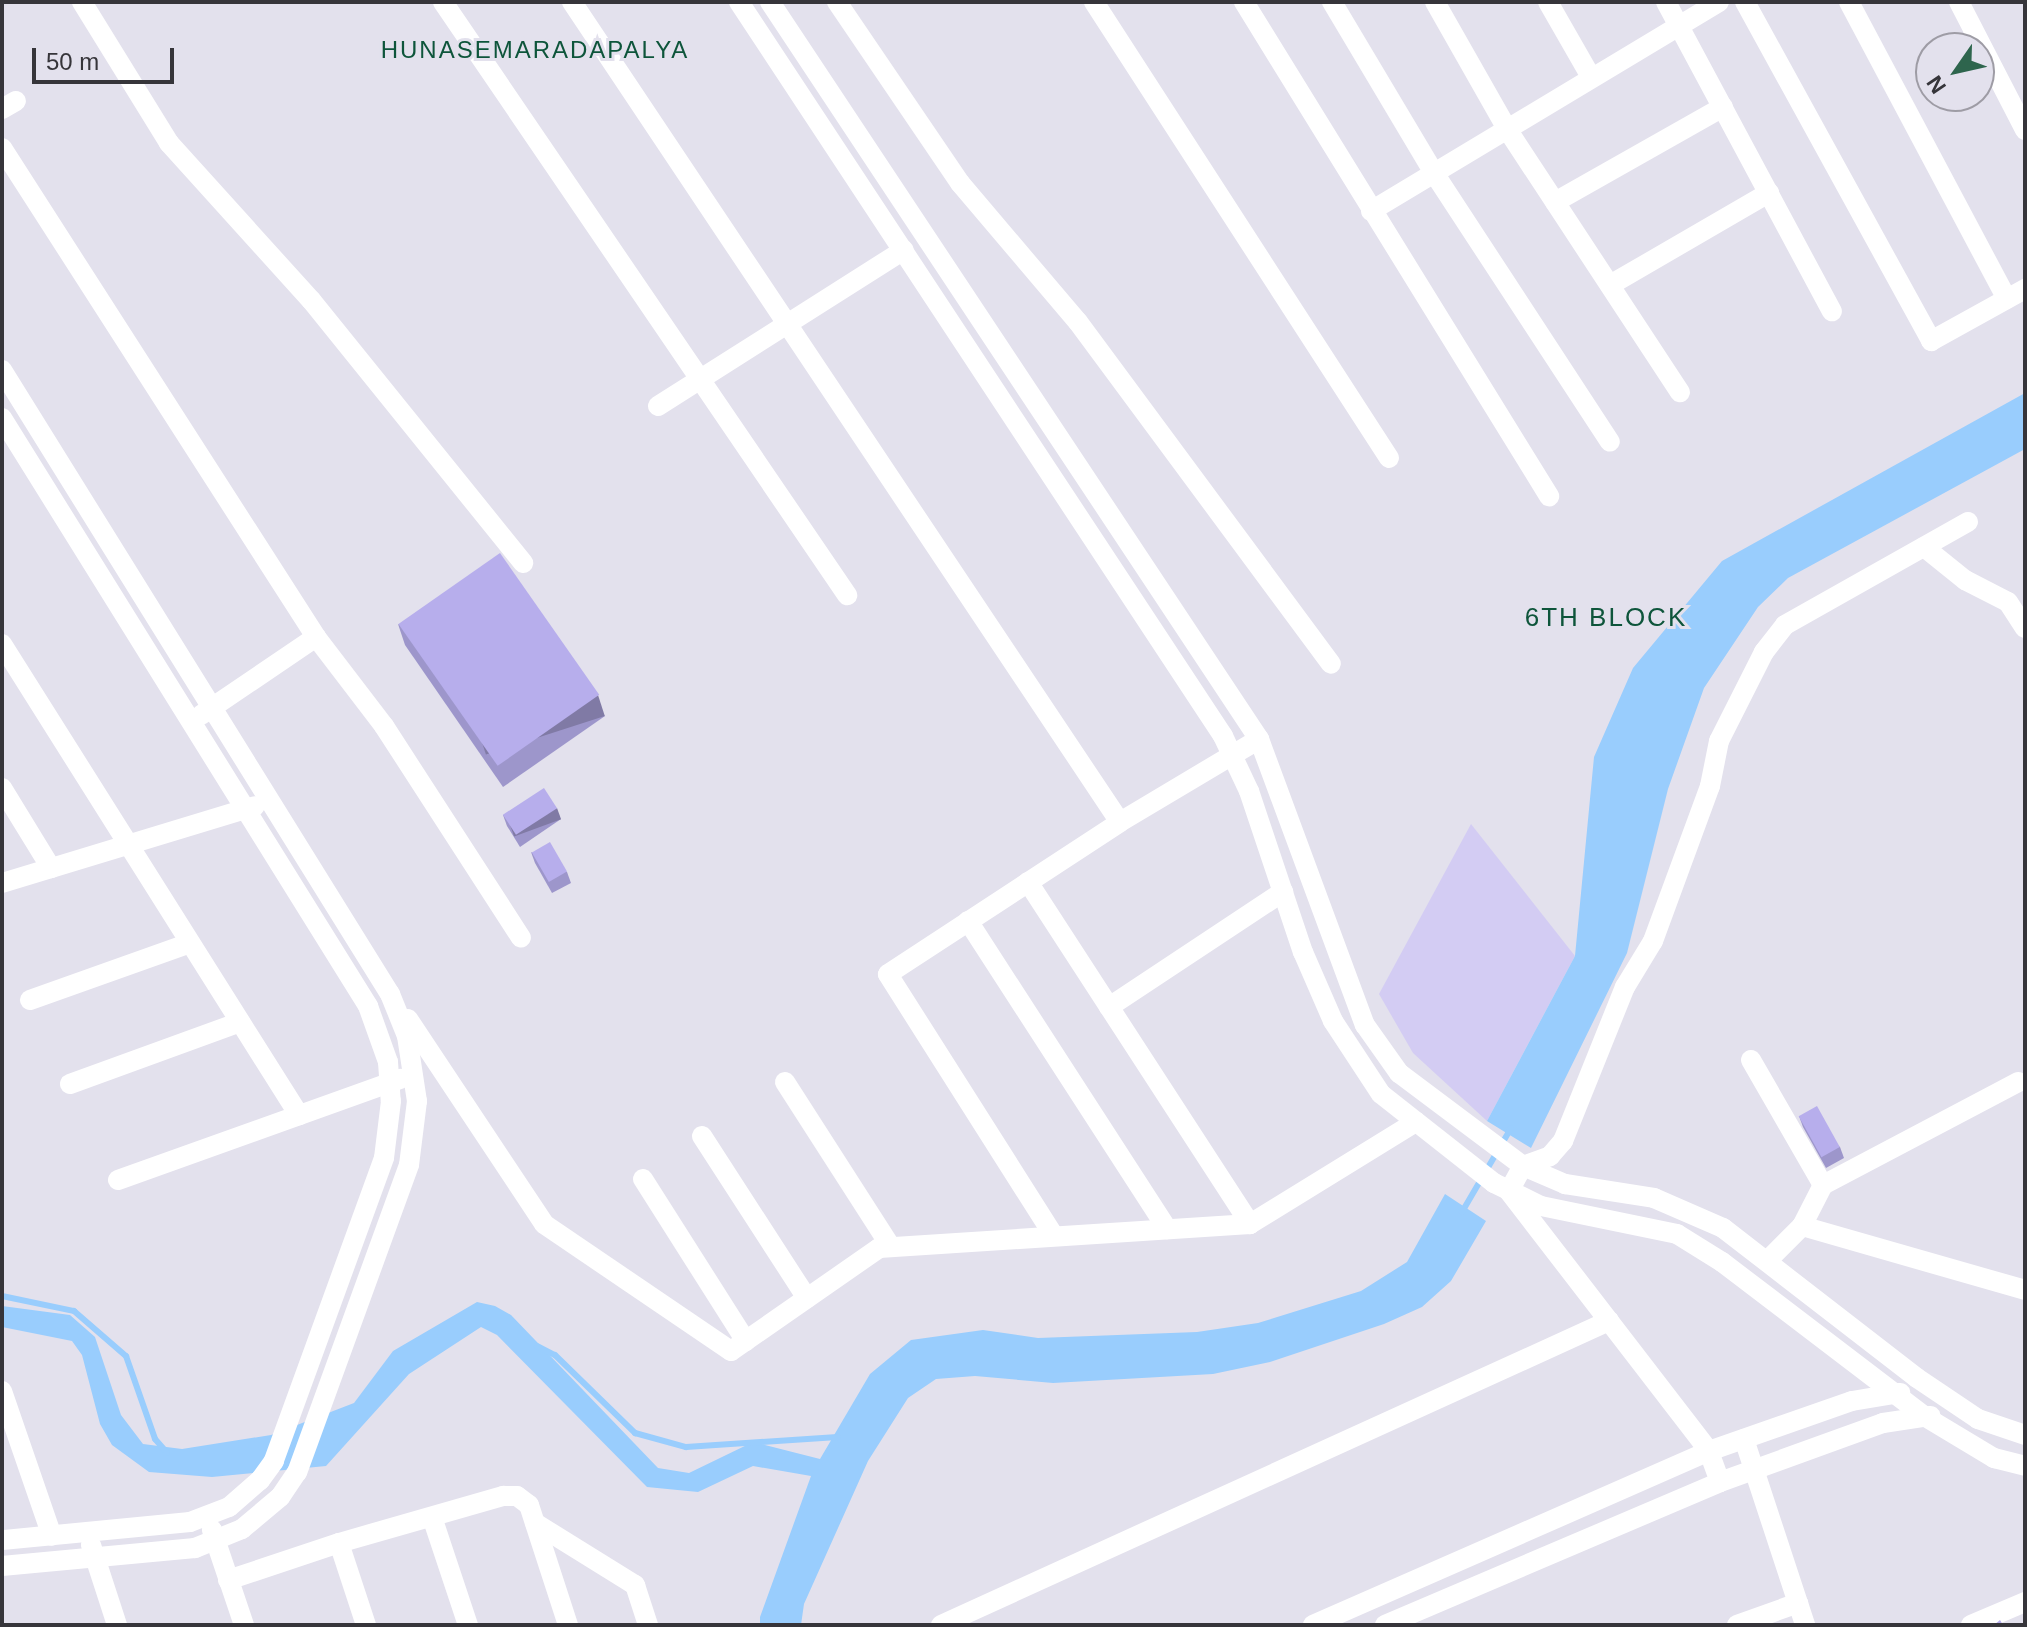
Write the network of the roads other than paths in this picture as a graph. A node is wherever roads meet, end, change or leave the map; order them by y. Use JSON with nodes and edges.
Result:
{"nodes":[{"id":1,"x":82,"y":2,"type":"edge"},
{"id":2,"x":443,"y":2,"type":"edge"},
{"id":3,"x":572,"y":2,"type":"edge"},
{"id":4,"x":739,"y":2,"type":"edge"},
{"id":5,"x":770,"y":2,"type":"edge"},
{"id":6,"x":837,"y":2,"type":"edge"},
{"id":7,"x":1094,"y":2,"type":"edge"},
{"id":8,"x":1244,"y":2,"type":"edge"},
{"id":9,"x":1332,"y":2,"type":"edge"},
{"id":10,"x":1435,"y":2,"type":"edge"},
{"id":11,"x":1548,"y":2,"type":"edge"},
{"id":12,"x":1666,"y":2,"type":"edge"},
{"id":13,"x":1719,"y":2,"type":"edge"},
{"id":14,"x":1745,"y":2,"type":"edge"},
{"id":15,"x":1849,"y":2,"type":"edge"},
{"id":16,"x":1959,"y":2,"type":"edge"},
{"id":17,"x":1679,"y":24,"type":"junction"},
{"id":18,"x":1591,"y":77,"type":"junction"},
{"id":19,"x":1723,"y":107,"type":"junction"},
{"id":20,"x":1507,"y":129,"type":"junction"},
{"id":21,"x":2025,"y":130,"type":"edge"},
{"id":22,"x":2,"y":148,"type":"edge"},
{"id":23,"x":1434,"y":173,"type":"junction"},
{"id":24,"x":1769,"y":193,"type":"junction"},
{"id":25,"x":1555,"y":202,"type":"junction"},
{"id":26,"x":1371,"y":211,"type":"junction"},
{"id":27,"x":904,"y":250,"type":"junction"},
{"id":28,"x":1610,"y":285,"type":"junction"},
{"id":29,"x":2016,"y":294,"type":"edge"},
{"id":30,"x":1832,"y":311,"type":"dead end"},
{"id":31,"x":787,"y":324,"type":"junction"},
{"id":32,"x":2,"y":370,"type":"edge"},
{"id":33,"x":700,"y":379,"type":"junction"},
{"id":34,"x":1680,"y":392,"type":"dead end"},
{"id":35,"x":10,"y":402,"type":"edge"},
{"id":36,"x":658,"y":406,"type":"dead end"},
{"id":37,"x":2,"y":418,"type":"edge"},
{"id":38,"x":1610,"y":442,"type":"dead end"},
{"id":39,"x":1389,"y":458,"type":"dead end"},
{"id":40,"x":1549,"y":496,"type":"dead end"},
{"id":41,"x":1968,"y":522,"type":"dead end"},
{"id":42,"x":1924,"y":547,"type":"junction"},
{"id":43,"x":523,"y":563,"type":"dead end"},
{"id":44,"x":847,"y":595,"type":"dead end"},
{"id":45,"x":2025,"y":628,"type":"edge"},
{"id":46,"x":316,"y":637,"type":"junction"},
{"id":47,"x":2,"y":644,"type":"edge"},
{"id":48,"x":1331,"y":664,"type":"dead end"},
{"id":49,"x":212,"y":707,"type":"junction"},
{"id":50,"x":191,"y":721,"type":"junction"},
{"id":51,"x":1259,"y":739,"type":"junction"},
{"id":52,"x":1232,"y":754,"type":"junction"},
{"id":53,"x":2,"y":788,"type":"edge"},
{"id":54,"x":271,"y":801,"type":"junction"},
{"id":55,"x":245,"y":809,"type":"junction"},
{"id":56,"x":1120,"y":822,"type":"junction"},
{"id":57,"x":128,"y":845,"type":"junction"},
{"id":58,"x":51,"y":868,"type":"junction"},
{"id":59,"x":1028,"y":882,"type":"junction"},
{"id":60,"x":2,"y":883,"type":"edge"},
{"id":61,"x":1283,"y":892,"type":"junction"},
{"id":62,"x":968,"y":921,"type":"junction"},
{"id":63,"x":521,"y":938,"type":"dead end"},
{"id":64,"x":190,"y":943,"type":"junction"},
{"id":65,"x":379,"y":975,"type":"junction"},
{"id":66,"x":30,"y":1000,"type":"dead end"},
{"id":67,"x":1109,"y":1007,"type":"junction"},
{"id":68,"x":240,"y":1022,"type":"junction"},
{"id":69,"x":1751,"y":1060,"type":"dead end"},
{"id":70,"x":415,"y":1073,"type":"junction"},
{"id":71,"x":391,"y":1082,"type":"junction"},
{"id":72,"x":785,"y":1082,"type":"dead end"},
{"id":73,"x":2018,"y":1082,"type":"dead end"},
{"id":74,"x":70,"y":1084,"type":"dead end"},
{"id":75,"x":299,"y":1115,"type":"junction"},
{"id":76,"x":1416,"y":1122,"type":"junction"},
{"id":77,"x":702,"y":1136,"type":"dead end"},
{"id":78,"x":1523,"y":1166,"type":"junction"},
{"id":79,"x":643,"y":1179,"type":"dead end"},
{"id":80,"x":118,"y":1180,"type":"dead end"},
{"id":81,"x":1823,"y":1185,"type":"junction"},
{"id":82,"x":1509,"y":1191,"type":"junction"},
{"id":83,"x":1250,"y":1224,"type":"junction"},
{"id":84,"x":1802,"y":1226,"type":"junction"},
{"id":85,"x":1167,"y":1229,"type":"junction"},
{"id":86,"x":1054,"y":1236,"type":"junction"},
{"id":87,"x":891,"y":1247,"type":"junction"},
{"id":88,"x":1767,"y":1261,"type":"junction"},
{"id":89,"x":2025,"y":1290,"type":"edge"},
{"id":90,"x":807,"y":1298,"type":"junction"},
{"id":91,"x":1609,"y":1321,"type":"junction"},
{"id":92,"x":746,"y":1341,"type":"junction"},
{"id":93,"x":1934,"y":1390,"type":"junction"},
{"id":94,"x":2,"y":1391,"type":"edge"},
{"id":95,"x":1892,"y":1394,"type":"junction"},
{"id":96,"x":1969,"y":1413,"type":"junction"},
{"id":97,"x":1924,"y":1416,"type":"junction"},
{"id":98,"x":2025,"y":1435,"type":"edge"},
{"id":99,"x":1744,"y":1439,"type":"junction"},
{"id":100,"x":1709,"y":1451,"type":"junction"},
{"id":101,"x":2025,"y":1467,"type":"edge"},
{"id":102,"x":1754,"y":1470,"type":"junction"},
{"id":103,"x":1720,"y":1482,"type":"junction"},
{"id":104,"x":208,"y":1517,"type":"junction"},
{"id":105,"x":432,"y":1517,"type":"junction"},
{"id":106,"x":535,"y":1523,"type":"junction"},
{"id":107,"x":86,"y":1532,"type":"junction"},
{"id":108,"x":52,"y":1536,"type":"junction"},
{"id":109,"x":2,"y":1540,"type":"edge"},
{"id":110,"x":216,"y":1541,"type":"junction"},
{"id":111,"x":339,"y":1543,"type":"junction"},
{"id":112,"x":95,"y":1557,"type":"junction"},
{"id":113,"x":2,"y":1566,"type":"edge"},
{"id":114,"x":228,"y":1580,"type":"junction"},
{"id":115,"x":2025,"y":1602,"type":"edge"},
{"id":116,"x":1798,"y":1603,"type":"junction"},
{"id":117,"x":117,"y":1625,"type":"edge"},
{"id":118,"x":244,"y":1625,"type":"edge"},
{"id":119,"x":366,"y":1625,"type":"edge"},
{"id":120,"x":468,"y":1625,"type":"edge"},
{"id":121,"x":568,"y":1625,"type":"edge"},
{"id":122,"x":648,"y":1625,"type":"edge"},
{"id":123,"x":941,"y":1625,"type":"edge"},
{"id":124,"x":1313,"y":1625,"type":"edge"},
{"id":125,"x":1385,"y":1625,"type":"edge"},
{"id":126,"x":1737,"y":1625,"type":"edge"},
{"id":127,"x":1805,"y":1625,"type":"edge"},
{"id":128,"x":1971,"y":1625,"type":"edge"}],
"edges":[{"from":1,"to":43,"type":"street"},
{"from":2,"to":33,"type":"street"},
{"from":3,"to":31,"type":"street"},
{"from":4,"to":27,"type":"street"},
{"from":5,"to":51,"type":"street"},
{"from":6,"to":48,"type":"street"},
{"from":7,"to":39,"type":"street"},
{"from":8,"to":26,"type":"street"},
{"from":9,"to":23,"type":"street"},
{"from":10,"to":20,"type":"street"},
{"from":11,"to":18,"type":"street"},
{"from":12,"to":17,"type":"street"},
{"from":13,"to":17,"type":"street"},
{"from":14,"to":29,"type":"street"},
{"from":15,"to":29,"type":"street"},
{"from":16,"to":21,"type":"street"},
{"from":17,"to":18,"type":"street"},
{"from":17,"to":19,"type":"street"},
{"from":18,"to":20,"type":"street"},
{"from":19,"to":24,"type":"street"},
{"from":19,"to":25,"type":"street"},
{"from":20,"to":23,"type":"street"},
{"from":20,"to":25,"type":"street"},
{"from":22,"to":46,"type":"street"},
{"from":23,"to":26,"type":"street"},
{"from":23,"to":38,"type":"street"},
{"from":24,"to":28,"type":"street"},
{"from":24,"to":30,"type":"street"},
{"from":25,"to":28,"type":"street"},
{"from":26,"to":40,"type":"street"},
{"from":27,"to":31,"type":"street"},
{"from":27,"to":52,"type":"street"},
{"from":28,"to":34,"type":"street"},
{"from":31,"to":33,"type":"street"},
{"from":31,"to":56,"type":"street"},
{"from":32,"to":35,"type":"street"},
{"from":33,"to":36,"type":"street"},
{"from":33,"to":44,"type":"street"},
{"from":35,"to":49,"type":"street"},
{"from":37,"to":50,"type":"street"},
{"from":41,"to":42,"type":"street"},
{"from":42,"to":45,"type":"street"},
{"from":42,"to":78,"type":"street"},
{"from":46,"to":49,"type":"street"},
{"from":46,"to":63,"type":"street"},
{"from":47,"to":57,"type":"street"},
{"from":49,"to":50,"type":"street"},
{"from":49,"to":54,"type":"street"},
{"from":50,"to":55,"type":"street"},
{"from":51,"to":52,"type":"street"},
{"from":51,"to":78,"type":"street"},
{"from":52,"to":56,"type":"street"},
{"from":52,"to":61,"type":"street"},
{"from":53,"to":58,"type":"street"},
{"from":54,"to":55,"type":"street"},
{"from":54,"to":65,"type":"street"},
{"from":55,"to":57,"type":"street"},
{"from":55,"to":71,"type":"street"},
{"from":56,"to":59,"type":"street"},
{"from":57,"to":58,"type":"street"},
{"from":57,"to":64,"type":"street"},
{"from":58,"to":60,"type":"street"},
{"from":59,"to":62,"type":"street"},
{"from":59,"to":67,"type":"street"},
{"from":61,"to":67,"type":"street"},
{"from":61,"to":76,"type":"street"},
{"from":62,"to":85,"type":"street"},
{"from":62,"to":86,"type":"street"},
{"from":64,"to":66,"type":"street"},
{"from":64,"to":68,"type":"street"},
{"from":65,"to":70,"type":"street"},
{"from":65,"to":92,"type":"street"},
{"from":67,"to":83,"type":"street"},
{"from":68,"to":74,"type":"street"},
{"from":68,"to":75,"type":"street"},
{"from":69,"to":81,"type":"street"},
{"from":70,"to":71,"type":"street"},
{"from":70,"to":110,"type":"street"},
{"from":71,"to":75,"type":"street"},
{"from":71,"to":104,"type":"street"},
{"from":72,"to":87,"type":"street"},
{"from":73,"to":81,"type":"street"},
{"from":75,"to":80,"type":"street"},
{"from":76,"to":82,"type":"street"},
{"from":76,"to":83,"type":"street"},
{"from":77,"to":90,"type":"street"},
{"from":78,"to":82,"type":"street"},
{"from":78,"to":88,"type":"street"},
{"from":79,"to":92,"type":"street"},
{"from":81,"to":84,"type":"street"},
{"from":82,"to":91,"type":"street"},
{"from":82,"to":95,"type":"street"},
{"from":83,"to":85,"type":"street"},
{"from":84,"to":88,"type":"street"},
{"from":84,"to":89,"type":"street"},
{"from":85,"to":86,"type":"street"},
{"from":86,"to":87,"type":"street"},
{"from":87,"to":90,"type":"street"},
{"from":88,"to":93,"type":"street"},
{"from":90,"to":92,"type":"street"},
{"from":91,"to":100,"type":"street"},
{"from":91,"to":123,"type":"street"},
{"from":93,"to":95,"type":"street"},
{"from":93,"to":96,"type":"street"},
{"from":94,"to":108,"type":"street"},
{"from":95,"to":97,"type":"street"},
{"from":95,"to":99,"type":"street"},
{"from":96,"to":97,"type":"street"},
{"from":96,"to":98,"type":"street"},
{"from":97,"to":101,"type":"street"},
{"from":97,"to":102,"type":"street"},
{"from":99,"to":100,"type":"street"},
{"from":99,"to":102,"type":"street"},
{"from":100,"to":103,"type":"street"},
{"from":100,"to":124,"type":"street"},
{"from":102,"to":103,"type":"street"},
{"from":102,"to":116,"type":"street"},
{"from":103,"to":125,"type":"street"},
{"from":104,"to":107,"type":"street"},
{"from":104,"to":110,"type":"street"},
{"from":105,"to":106,"type":"street"},
{"from":105,"to":111,"type":"street"},
{"from":105,"to":120,"type":"street"},
{"from":106,"to":121,"type":"street"},
{"from":106,"to":122,"type":"street"},
{"from":107,"to":108,"type":"street"},
{"from":107,"to":112,"type":"street"},
{"from":108,"to":109,"type":"street"},
{"from":110,"to":112,"type":"street"},
{"from":110,"to":114,"type":"street"},
{"from":111,"to":114,"type":"street"},
{"from":111,"to":119,"type":"street"},
{"from":112,"to":113,"type":"street"},
{"from":112,"to":117,"type":"street"},
{"from":114,"to":118,"type":"street"},
{"from":115,"to":128,"type":"street"},
{"from":116,"to":126,"type":"street"},
{"from":116,"to":127,"type":"street"}]}
